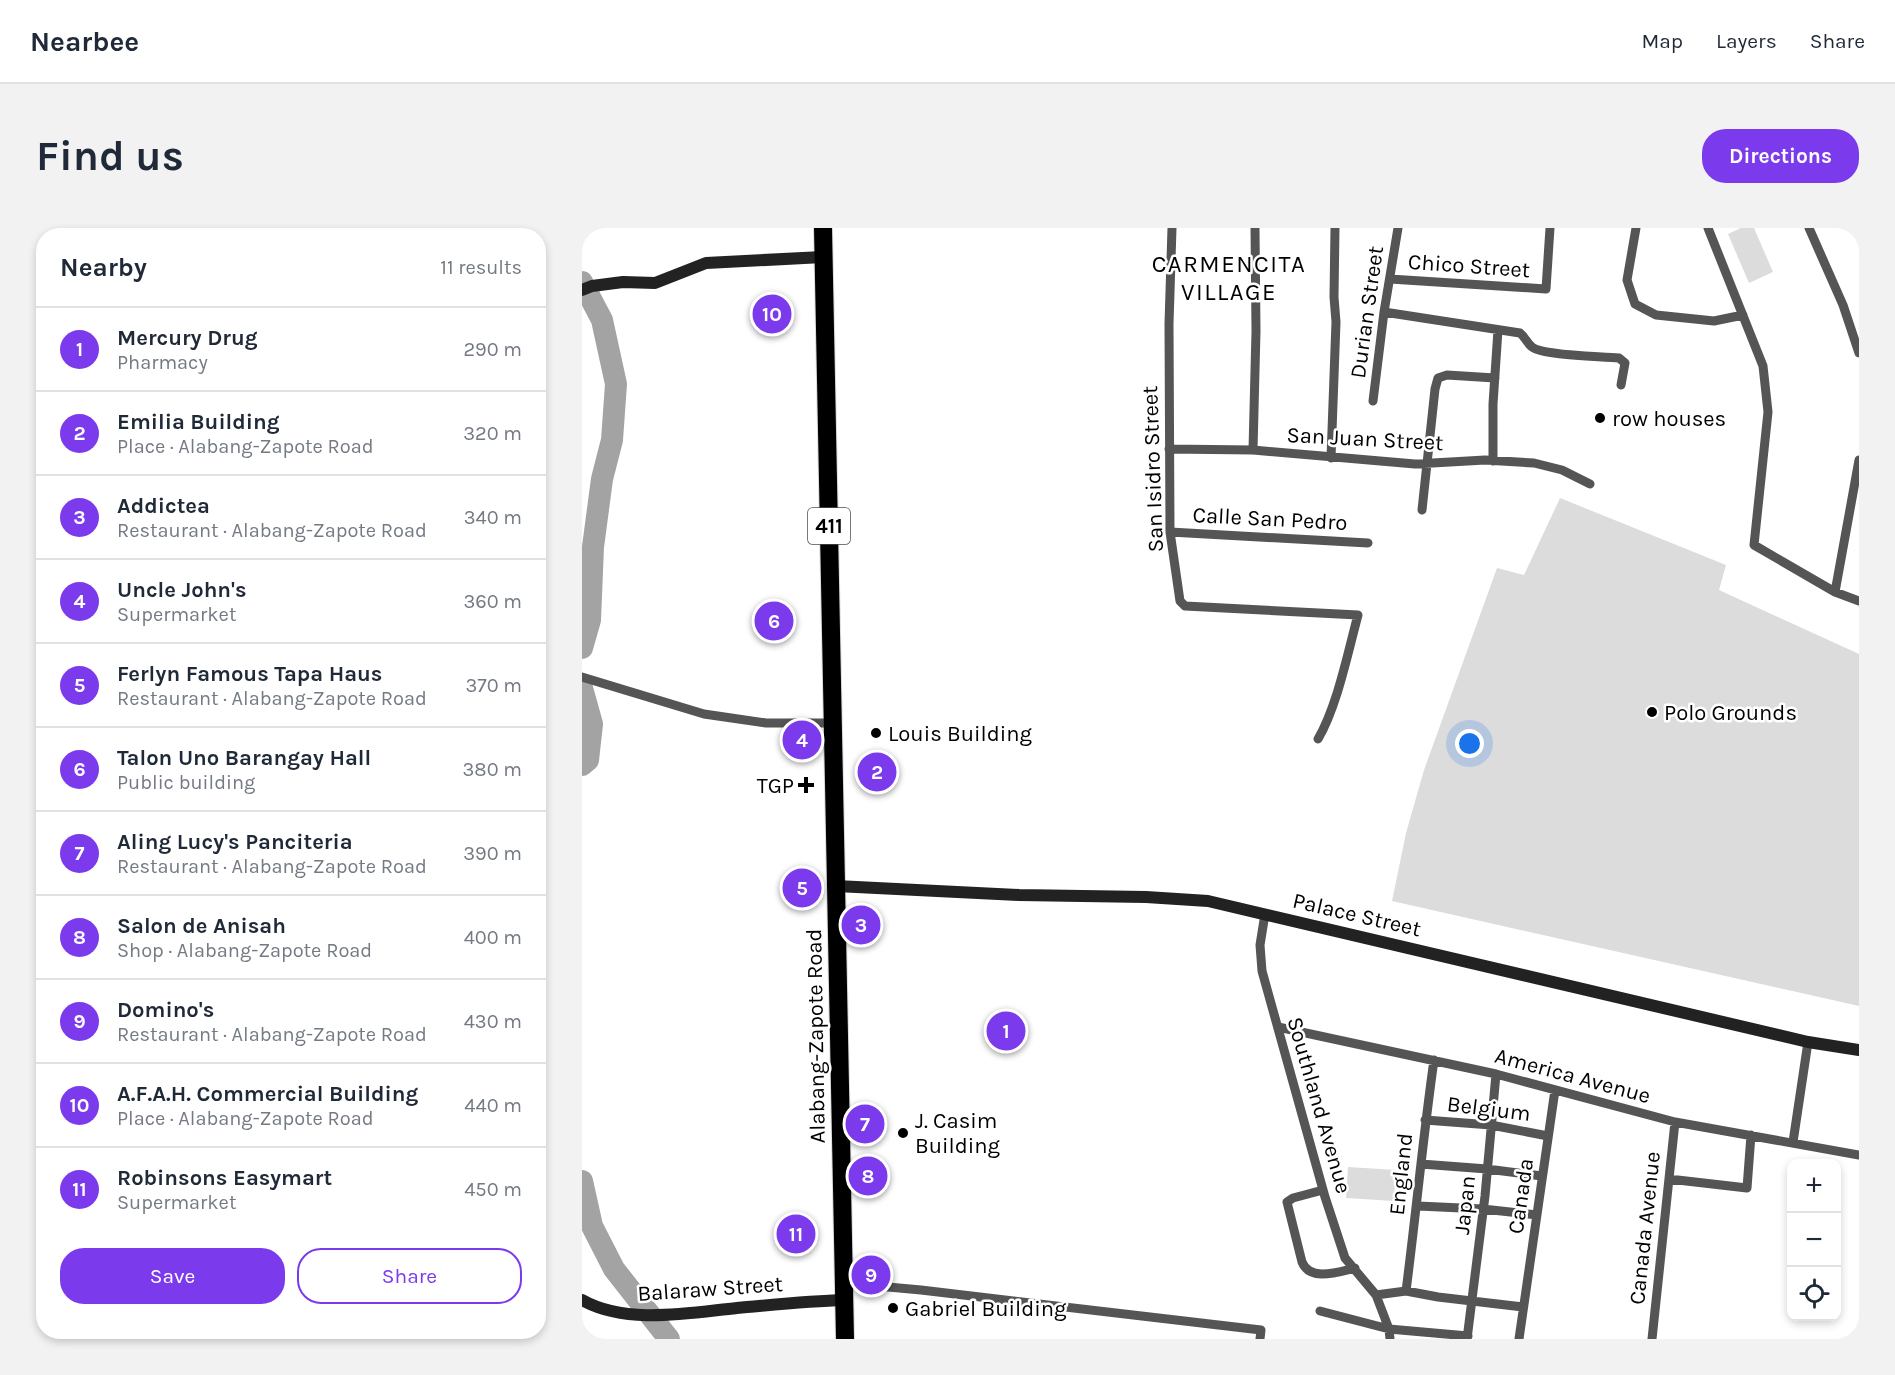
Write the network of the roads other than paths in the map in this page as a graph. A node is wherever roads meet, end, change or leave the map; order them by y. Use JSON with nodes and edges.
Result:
{"nodes":[{"id":1,"x":823,"y":228,"type":"edge"},
{"id":2,"x":1172,"y":228,"type":"edge"},
{"id":3,"x":1255,"y":228,"type":"edge"},
{"id":4,"x":1335,"y":228,"type":"edge"},
{"id":5,"x":1398,"y":228,"type":"edge"},
{"id":6,"x":1550,"y":228,"type":"edge"},
{"id":7,"x":1636,"y":228,"type":"edge"},
{"id":8,"x":1708,"y":228,"type":"edge"},
{"id":9,"x":1809,"y":228,"type":"edge"},
{"id":10,"x":823,"y":257,"type":"junction"},
{"id":11,"x":1390,"y":279,"type":"junction"},
{"id":12,"x":587,"y":288,"type":"edge"},
{"id":13,"x":1384,"y":312,"type":"junction"},
{"id":14,"x":1743,"y":315,"type":"junction"},
{"id":15,"x":1498,"y":330,"type":"junction"},
{"id":16,"x":1859,"y":353,"type":"edge"},
{"id":17,"x":1495,"y":378,"type":"junction"},
{"id":18,"x":1622,"y":386,"type":"dead end"},
{"id":19,"x":1373,"y":401,"type":"dead end"},
{"id":20,"x":1169,"y":449,"type":"junction"},
{"id":21,"x":1253,"y":450,"type":"junction"},
{"id":22,"x":1331,"y":458,"type":"junction"},
{"id":23,"x":1859,"y":460,"type":"edge"},
{"id":24,"x":1493,"y":461,"type":"junction"},
{"id":25,"x":1427,"y":464,"type":"junction"},
{"id":26,"x":1590,"y":484,"type":"dead end"},
{"id":27,"x":1422,"y":510,"type":"dead end"},
{"id":28,"x":1170,"y":532,"type":"junction"},
{"id":29,"x":1368,"y":543,"type":"dead end"},
{"id":30,"x":1835,"y":592,"type":"junction"},
{"id":31,"x":1859,"y":601,"type":"edge"},
{"id":32,"x":582,"y":677,"type":"edge"},
{"id":33,"x":833,"y":723,"type":"junction"},
{"id":34,"x":1318,"y":739,"type":"dead end"},
{"id":35,"x":836,"y":886,"type":"junction"},
{"id":36,"x":1265,"y":914,"type":"junction"},
{"id":37,"x":1278,"y":1027,"type":"junction"},
{"id":38,"x":1808,"y":1042,"type":"junction"},
{"id":39,"x":1859,"y":1050,"type":"edge"},
{"id":40,"x":1434,"y":1060,"type":"junction"},
{"id":41,"x":1496,"y":1074,"type":"junction"},
{"id":42,"x":1555,"y":1090,"type":"junction"},
{"id":43,"x":1425,"y":1120,"type":"junction"},
{"id":44,"x":1675,"y":1122,"type":"junction"},
{"id":45,"x":1491,"y":1125,"type":"junction"},
{"id":46,"x":1751,"y":1135,"type":"junction"},
{"id":47,"x":1548,"y":1136,"type":"junction"},
{"id":48,"x":1793,"y":1142,"type":"junction"},
{"id":49,"x":1859,"y":1155,"type":"edge"},
{"id":50,"x":1421,"y":1164,"type":"junction"},
{"id":51,"x":1487,"y":1169,"type":"junction"},
{"id":52,"x":1542,"y":1176,"type":"junction"},
{"id":53,"x":1669,"y":1179,"type":"junction"},
{"id":54,"x":1323,"y":1190,"type":"junction"},
{"id":55,"x":1418,"y":1206,"type":"junction"},
{"id":56,"x":1483,"y":1209,"type":"junction"},
{"id":57,"x":1537,"y":1215,"type":"junction"},
{"id":58,"x":1355,"y":1268,"type":"junction"},
{"id":59,"x":1406,"y":1291,"type":"junction"},
{"id":60,"x":844,"y":1292,"type":"junction"},
{"id":61,"x":1376,"y":1295,"type":"junction"},
{"id":62,"x":582,"y":1300,"type":"edge"},
{"id":63,"x":1472,"y":1300,"type":"junction"},
{"id":64,"x":1523,"y":1307,"type":"junction"},
{"id":65,"x":1320,"y":1311,"type":"dead end"},
{"id":66,"x":1390,"y":1334,"type":"edge"},
{"id":67,"x":1467,"y":1338,"type":"edge"},
{"id":68,"x":845,"y":1339,"type":"edge"},
{"id":69,"x":1260,"y":1339,"type":"edge"},
{"id":70,"x":1519,"y":1339,"type":"edge"},
{"id":71,"x":1652,"y":1339,"type":"edge"}],
"edges":[{"from":1,"to":10,"type":"highway","name":"Alabang-Zapote Road","number":"411"},
{"from":2,"to":20,"type":"street","name":"San Isidro Street"},
{"from":3,"to":21,"type":"street"},
{"from":4,"to":22,"type":"street"},
{"from":5,"to":11,"type":"street","name":"Durian Street"},
{"from":6,"to":11,"type":"street","name":"Chico Street"},
{"from":7,"to":14,"type":"street"},
{"from":8,"to":14,"type":"street"},
{"from":9,"to":16,"type":"street"},
{"from":10,"to":12,"type":"street"},
{"from":10,"to":33,"type":"highway","name":"Alabang-Zapote Road","number":"411"},
{"from":11,"to":13,"type":"street","name":"Durian Street"},
{"from":13,"to":15,"type":"street"},
{"from":13,"to":19,"type":"street","name":"Durian Street"},
{"from":14,"to":30,"type":"street"},
{"from":15,"to":17,"type":"street"},
{"from":15,"to":18,"type":"street"},
{"from":17,"to":24,"type":"street"},
{"from":17,"to":25,"type":"street"},
{"from":20,"to":21,"type":"street","name":"San Juan Street"},
{"from":20,"to":28,"type":"street","name":"San Isidro Street"},
{"from":21,"to":22,"type":"street","name":"San Juan Street"},
{"from":22,"to":25,"type":"street","name":"San Juan Street"},
{"from":23,"to":30,"type":"street"},
{"from":24,"to":25,"type":"street","name":"San Juan Street"},
{"from":24,"to":26,"type":"street","name":"San Juan Street"},
{"from":25,"to":27,"type":"street"},
{"from":28,"to":29,"type":"street","name":"Calle San Pedro"},
{"from":28,"to":34,"type":"street","name":"San Isidro Street"},
{"from":30,"to":31,"type":"street"},
{"from":32,"to":33,"type":"street"},
{"from":33,"to":35,"type":"highway","name":"Alabang-Zapote Road","number":"411"},
{"from":35,"to":36,"type":"street","name":"Palace Street"},
{"from":35,"to":60,"type":"highway","name":"Alabang-Zapote Road","number":"411"},
{"from":36,"to":37,"type":"street","name":"Southland Avenue"},
{"from":36,"to":38,"type":"street","name":"Palace Street"},
{"from":37,"to":40,"type":"street","name":"America Avenue"},
{"from":37,"to":54,"type":"street","name":"Southland Avenue"},
{"from":38,"to":39,"type":"street","name":"Palace Street"},
{"from":38,"to":48,"type":"street"},
{"from":40,"to":41,"type":"street","name":"America Avenue"},
{"from":40,"to":43,"type":"street","name":"England"},
{"from":41,"to":42,"type":"street","name":"America Avenue"},
{"from":41,"to":45,"type":"street","name":"Japan"},
{"from":42,"to":44,"type":"street","name":"America Avenue"},
{"from":42,"to":47,"type":"street","name":"Canada"},
{"from":43,"to":45,"type":"street","name":"Belgium"},
{"from":43,"to":50,"type":"street","name":"England"},
{"from":44,"to":46,"type":"street","name":"America Avenue"},
{"from":44,"to":53,"type":"street","name":"Canada Avenue"},
{"from":45,"to":47,"type":"street","name":"Belgium"},
{"from":45,"to":51,"type":"street","name":"Japan"},
{"from":46,"to":48,"type":"street","name":"America Avenue"},
{"from":46,"to":53,"type":"street"},
{"from":47,"to":52,"type":"street","name":"Canada"},
{"from":48,"to":49,"type":"street","name":"America Avenue"},
{"from":50,"to":51,"type":"street"},
{"from":50,"to":55,"type":"street","name":"England"},
{"from":51,"to":52,"type":"street"},
{"from":51,"to":56,"type":"street","name":"Japan"},
{"from":52,"to":57,"type":"street","name":"Canada"},
{"from":53,"to":71,"type":"street","name":"Canada Avenue"},
{"from":54,"to":58,"type":"street","name":"Southland Avenue"},
{"from":54,"to":58,"type":"street"},
{"from":55,"to":56,"type":"street"},
{"from":55,"to":59,"type":"street","name":"England"},
{"from":56,"to":57,"type":"street"},
{"from":56,"to":63,"type":"street","name":"Japan"},
{"from":57,"to":64,"type":"street","name":"Canada"},
{"from":58,"to":61,"type":"street","name":"Southland Avenue"},
{"from":59,"to":61,"type":"street"},
{"from":59,"to":63,"type":"street"},
{"from":60,"to":62,"type":"street","name":"Balaraw Street"},
{"from":60,"to":68,"type":"highway","name":"Alabang-Zapote Road","number":"411"},
{"from":60,"to":69,"type":"street"},
{"from":61,"to":66,"type":"street","name":"Southland Avenue"},
{"from":63,"to":64,"type":"street"},
{"from":63,"to":67,"type":"street","name":"Japan"},
{"from":64,"to":70,"type":"street","name":"Canada"},
{"from":65,"to":66,"type":"street"},
{"from":66,"to":67,"type":"street"}]}
